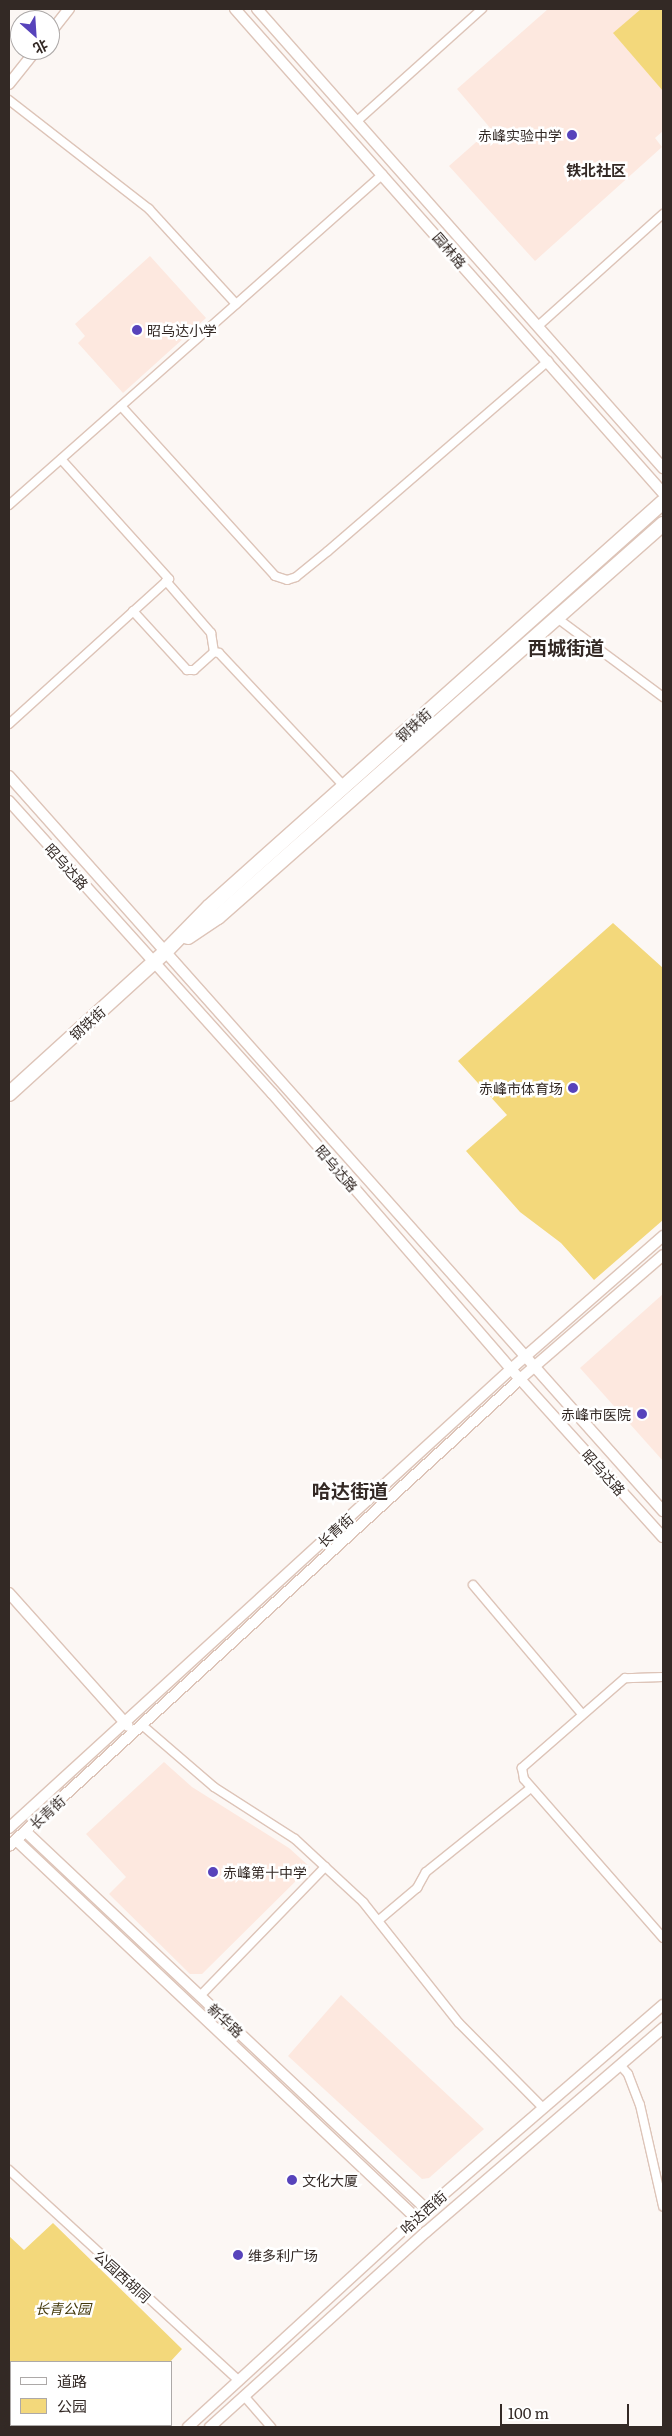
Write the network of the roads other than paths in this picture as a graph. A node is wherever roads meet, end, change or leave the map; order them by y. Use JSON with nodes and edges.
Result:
{"nodes":[{"id":1,"x":69,"y":9,"type":"edge"},
{"id":2,"x":235,"y":9,"type":"edge"},
{"id":3,"x":257,"y":9,"type":"edge"},
{"id":4,"x":482,"y":9,"type":"edge"},
{"id":5,"x":60,"y":20,"type":"edge"},
{"id":6,"x":28,"y":60,"type":"edge"},
{"id":7,"x":9,"y":84,"type":"edge"},
{"id":8,"x":9,"y":100,"type":"edge"},
{"id":9,"x":356,"y":121,"type":"junction"},
{"id":10,"x":383,"y":174,"type":"junction"},
{"id":11,"x":663,"y":214,"type":"edge"},
{"id":12,"x":236,"y":304,"type":"junction"},
{"id":13,"x":538,"y":326,"type":"junction"},
{"id":14,"x":548,"y":361,"type":"junction"},
{"id":15,"x":121,"y":406,"type":"junction"},
{"id":16,"x":61,"y":459,"type":"junction"},
{"id":17,"x":663,"y":468,"type":"edge"},
{"id":18,"x":663,"y":492,"type":"edge"},
{"id":19,"x":663,"y":502,"type":"edge"},
{"id":20,"x":9,"y":505,"type":"edge"},
{"id":21,"x":663,"y":524,"type":"edge"},
{"id":22,"x":166,"y":581,"type":"junction"},
{"id":23,"x":133,"y":611,"type":"junction"},
{"id":24,"x":557,"y":618,"type":"junction"},
{"id":25,"x":214,"y":652,"type":"junction"},
{"id":26,"x":663,"y":696,"type":"edge"},
{"id":27,"x":9,"y":724,"type":"edge"},
{"id":28,"x":9,"y":776,"type":"edge"},
{"id":29,"x":344,"y":786,"type":"junction"},
{"id":30,"x":9,"y":801,"type":"edge"},
{"id":31,"x":166,"y":951,"type":"junction"},
{"id":32,"x":154,"y":962,"type":"junction"},
{"id":33,"x":9,"y":1094,"type":"edge"},
{"id":34,"x":663,"y":1236,"type":"edge"},
{"id":35,"x":663,"y":1255,"type":"edge"},
{"id":36,"x":524,"y":1357,"type":"junction"},
{"id":37,"x":534,"y":1368,"type":"junction"},
{"id":38,"x":511,"y":1369,"type":"junction"},
{"id":39,"x":520,"y":1379,"type":"junction"},
{"id":40,"x":663,"y":1511,"type":"edge"},
{"id":41,"x":663,"y":1537,"type":"edge"},
{"id":42,"x":473,"y":1585,"type":"dead end"},
{"id":43,"x":9,"y":1593,"type":"edge"},
{"id":44,"x":663,"y":1678,"type":"edge"},
{"id":45,"x":582,"y":1714,"type":"junction"},
{"id":46,"x":124,"y":1722,"type":"junction"},
{"id":47,"x":142,"y":1725,"type":"junction"},
{"id":48,"x":134,"y":1733,"type":"junction"},
{"id":49,"x":531,"y":1788,"type":"junction"},
{"id":50,"x":9,"y":1828,"type":"edge"},
{"id":51,"x":26,"y":1832,"type":"junction"},
{"id":52,"x":12,"y":1843,"type":"edge"},
{"id":53,"x":325,"y":1867,"type":"junction"},
{"id":54,"x":379,"y":1920,"type":"junction"},
{"id":55,"x":663,"y":1938,"type":"edge"},
{"id":56,"x":200,"y":1996,"type":"junction"},
{"id":57,"x":663,"y":2005,"type":"edge"},
{"id":58,"x":663,"y":2028,"type":"edge"},
{"id":59,"x":620,"y":2065,"type":"junction"},
{"id":60,"x":543,"y":2108,"type":"junction"},
{"id":61,"x":9,"y":2170,"type":"edge"},
{"id":62,"x":663,"y":2206,"type":"edge"},
{"id":63,"x":426,"y":2209,"type":"junction"},
{"id":64,"x":416,"y":2218,"type":"junction"},
{"id":65,"x":239,"y":2381,"type":"junction"},
{"id":66,"x":244,"y":2396,"type":"junction"},
{"id":67,"x":188,"y":2427,"type":"edge"},
{"id":68,"x":210,"y":2427,"type":"edge"},
{"id":69,"x":270,"y":2427,"type":"edge"}],
"edges":[{"from":1,"to":5,"type":"main road"},
{"from":2,"to":10,"type":"main road","name":"园林路"},
{"from":3,"to":9,"type":"main road","name":"园林路"},
{"from":4,"to":9,"type":"street"},
{"from":6,"to":7,"type":"main road"},
{"from":8,"to":12,"type":"street"},
{"from":9,"to":13,"type":"main road","name":"园林路"},
{"from":10,"to":12,"type":"street"},
{"from":10,"to":14,"type":"main road","name":"园林路"},
{"from":11,"to":13,"type":"street"},
{"from":12,"to":15,"type":"street"},
{"from":13,"to":17,"type":"main road","name":"园林路"},
{"from":14,"to":15,"type":"street"},
{"from":14,"to":18,"type":"main road","name":"园林路"},
{"from":15,"to":16,"type":"street"},
{"from":16,"to":20,"type":"street"},
{"from":16,"to":22,"type":"street"},
{"from":19,"to":29,"type":"highway","name":"钢铁街"},
{"from":21,"to":24,"type":"highway","name":"钢铁街"},
{"from":22,"to":23,"type":"street"},
{"from":22,"to":25,"type":"street"},
{"from":23,"to":25,"type":"street"},
{"from":23,"to":27,"type":"street"},
{"from":24,"to":26,"type":"street"},
{"from":24,"to":31,"type":"highway","name":"钢铁街"},
{"from":25,"to":29,"type":"street"},
{"from":28,"to":31,"type":"main road","name":"昭乌达路"},
{"from":29,"to":31,"type":"highway","name":"钢铁街"},
{"from":30,"to":32,"type":"main road","name":"昭乌达路"},
{"from":31,"to":32,"type":"highway","name":"钢铁街"},
{"from":31,"to":36,"type":"main road","name":"昭乌达路"},
{"from":32,"to":33,"type":"highway","name":"钢铁街"},
{"from":32,"to":38,"type":"main road","name":"昭乌达路"},
{"from":34,"to":36,"type":"main road","name":"长青街"},
{"from":35,"to":37,"type":"main road","name":"长青街"},
{"from":36,"to":37,"type":"main road","name":"昭乌达路"},
{"from":36,"to":38,"type":"main road","name":"长青街"},
{"from":37,"to":39,"type":"main road","name":"长青街"},
{"from":37,"to":40,"type":"main road","name":"昭乌达路"},
{"from":38,"to":39,"type":"main road","name":"昭乌达路"},
{"from":38,"to":46,"type":"main road","name":"长青街"},
{"from":39,"to":41,"type":"main road","name":"昭乌达路"},
{"from":39,"to":47,"type":"main road","name":"长青街"},
{"from":42,"to":45,"type":"street"},
{"from":43,"to":46,"type":"main road"},
{"from":44,"to":45,"type":"street"},
{"from":45,"to":49,"type":"street"},
{"from":46,"to":48,"type":"main road"},
{"from":46,"to":50,"type":"main road","name":"长青街"},
{"from":47,"to":48,"type":"main road","name":"长青街"},
{"from":47,"to":53,"type":"street"},
{"from":48,"to":51,"type":"main road","name":"长青街"},
{"from":49,"to":54,"type":"street"},
{"from":49,"to":55,"type":"street"},
{"from":51,"to":52,"type":"main road","name":"长青街"},
{"from":51,"to":56,"type":"main road","name":"新华路"},
{"from":52,"to":64,"type":"main road","name":"新华路"},
{"from":53,"to":54,"type":"street"},
{"from":53,"to":56,"type":"street"},
{"from":54,"to":60,"type":"street"},
{"from":56,"to":63,"type":"main road","name":"新华路"},
{"from":57,"to":60,"type":"main road","name":"哈达西街"},
{"from":58,"to":59,"type":"main road","name":"哈达西街"},
{"from":59,"to":62,"type":"street"},
{"from":59,"to":66,"type":"main road","name":"哈达西街"},
{"from":60,"to":63,"type":"main road","name":"哈达西街"},
{"from":61,"to":65,"type":"street","name":"公园西胡同"},
{"from":63,"to":64,"type":"main road","name":"哈达西街"},
{"from":64,"to":65,"type":"main road","name":"哈达西街"},
{"from":65,"to":67,"type":"main road","name":"哈达西街"},
{"from":66,"to":68,"type":"main road","name":"哈达西街"},
{"from":66,"to":69,"type":"street"}]}
